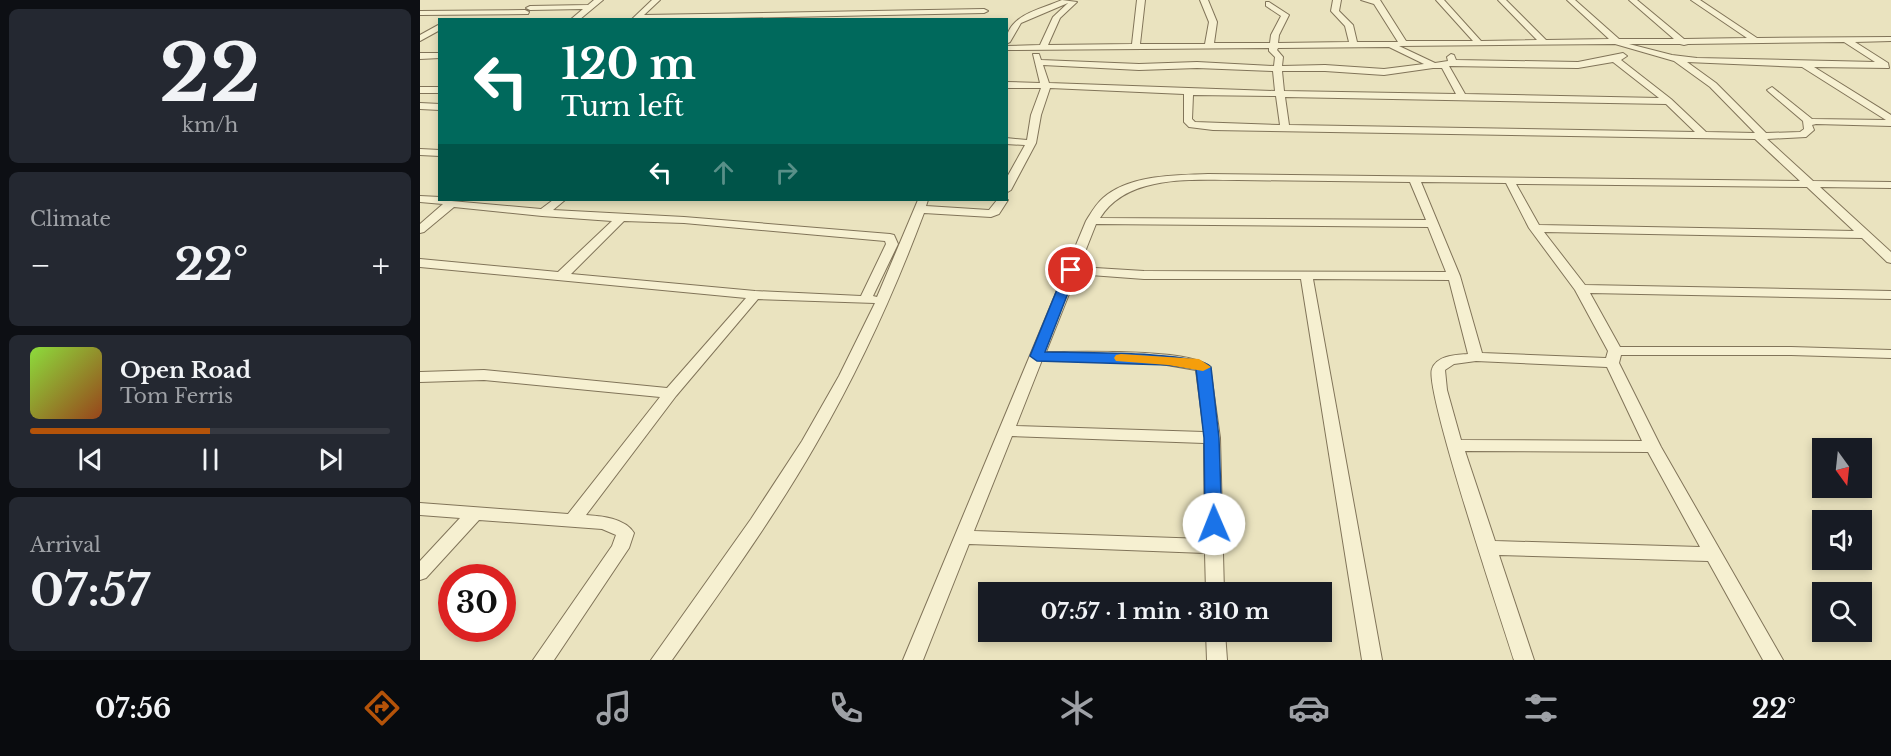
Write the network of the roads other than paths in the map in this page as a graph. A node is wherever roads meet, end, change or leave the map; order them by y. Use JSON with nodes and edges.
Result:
{"nodes":[{"id":1,"x":541,"y":0,"type":"edge"},
{"id":2,"x":598,"y":0,"type":"edge"},
{"id":3,"x":656,"y":0,"type":"edge"},
{"id":4,"x":992,"y":0,"type":"edge"},
{"id":5,"x":1068,"y":0,"type":"edge"},
{"id":6,"x":1075,"y":0,"type":"edge"},
{"id":7,"x":1140,"y":0,"type":"edge"},
{"id":8,"x":1204,"y":0,"type":"edge"},
{"id":9,"x":1337,"y":0,"type":"edge"},
{"id":10,"x":1365,"y":0,"type":"edge"},
{"id":11,"x":1440,"y":0,"type":"edge"},
{"id":12,"x":1502,"y":0,"type":"edge"},
{"id":13,"x":1570,"y":0,"type":"edge"},
{"id":14,"x":1633,"y":0,"type":"edge"},
{"id":15,"x":1695,"y":0,"type":"edge"},
{"id":16,"x":1269,"y":4,"type":"dead end"},
{"id":17,"x":589,"y":7,"type":"junction"},
{"id":18,"x":528,"y":10,"type":"junction"},
{"id":19,"x":984,"y":11,"type":"junction"},
{"id":20,"x":420,"y":12,"type":"edge"},
{"id":21,"x":461,"y":12,"type":"junction"},
{"id":22,"x":453,"y":18,"type":"edge"},
{"id":23,"x":517,"y":18,"type":"edge"},
{"id":24,"x":576,"y":18,"type":"edge"},
{"id":25,"x":636,"y":18,"type":"edge"},
{"id":26,"x":981,"y":18,"type":"edge"},
{"id":27,"x":438,"y":27,"type":"edge"},
{"id":28,"x":1008,"y":38,"type":"edge"},
{"id":29,"x":420,"y":39,"type":"edge"},
{"id":30,"x":1845,"y":39,"type":"junction"},
{"id":31,"x":1753,"y":40,"type":"junction"},
{"id":32,"x":1890,"y":40,"type":"edge"},
{"id":33,"x":1681,"y":41,"type":"junction"},
{"id":34,"x":1479,"y":43,"type":"junction"},
{"id":35,"x":1502,"y":43,"type":"junction"},
{"id":36,"x":1544,"y":43,"type":"junction"},
{"id":37,"x":1617,"y":43,"type":"junction"},
{"id":38,"x":1353,"y":44,"type":"junction"},
{"id":39,"x":1386,"y":44,"type":"junction"},
{"id":40,"x":1404,"y":44,"type":"junction"},
{"id":41,"x":1443,"y":44,"type":"junction"},
{"id":42,"x":1275,"y":45,"type":"junction"},
{"id":43,"x":1209,"y":46,"type":"junction"},
{"id":44,"x":1041,"y":47,"type":"junction"},
{"id":45,"x":1136,"y":47,"type":"junction"},
{"id":46,"x":1008,"y":48,"type":"edge"},
{"id":47,"x":1646,"y":51,"type":"junction"},
{"id":48,"x":438,"y":55,"type":"edge"},
{"id":49,"x":420,"y":56,"type":"edge"},
{"id":50,"x":1619,"y":57,"type":"junction"},
{"id":51,"x":1038,"y":62,"type":"junction"},
{"id":52,"x":1693,"y":63,"type":"junction"},
{"id":53,"x":1799,"y":63,"type":"junction"},
{"id":54,"x":1514,"y":64,"type":"junction"},
{"id":55,"x":1445,"y":65,"type":"junction"},
{"id":56,"x":1889,"y":67,"type":"edge"},
{"id":57,"x":1277,"y":69,"type":"junction"},
{"id":58,"x":1008,"y":85,"type":"edge"},
{"id":59,"x":1047,"y":85,"type":"junction"},
{"id":60,"x":420,"y":90,"type":"edge"},
{"id":61,"x":438,"y":90,"type":"edge"},
{"id":62,"x":1772,"y":90,"type":"dead end"},
{"id":63,"x":1189,"y":92,"type":"junction"},
{"id":64,"x":1280,"y":94,"type":"junction"},
{"id":65,"x":1462,"y":97,"type":"junction"},
{"id":66,"x":1668,"y":101,"type":"junction"},
{"id":67,"x":420,"y":106,"type":"edge"},
{"id":68,"x":438,"y":107,"type":"edge"},
{"id":69,"x":1891,"y":121,"type":"edge"},
{"id":70,"x":1810,"y":122,"type":"junction"},
{"id":71,"x":1285,"y":128,"type":"junction"},
{"id":72,"x":1703,"y":135,"type":"junction"},
{"id":73,"x":1761,"y":136,"type":"junction"},
{"id":74,"x":1008,"y":141,"type":"edge"},
{"id":75,"x":1031,"y":143,"type":"junction"},
{"id":76,"x":420,"y":152,"type":"edge"},
{"id":77,"x":438,"y":153,"type":"edge"},
{"id":78,"x":1414,"y":178,"type":"junction"},
{"id":79,"x":1509,"y":180,"type":"junction"},
{"id":80,"x":1810,"y":184,"type":"junction"},
{"id":81,"x":1891,"y":185,"type":"edge"},
{"id":82,"x":1008,"y":186,"type":"edge"},
{"id":83,"x":420,"y":199,"type":"edge"},
{"id":84,"x":559,"y":201,"type":"edge"},
{"id":85,"x":1001,"y":201,"type":"edge"},
{"id":86,"x":450,"y":203,"type":"junction"},
{"id":87,"x":922,"y":204,"type":"edge"},
{"id":88,"x":542,"y":213,"type":"junction"},
{"id":89,"x":620,"y":219,"type":"junction"},
{"id":90,"x":1092,"y":221,"type":"junction"},
{"id":91,"x":1432,"y":224,"type":"junction"},
{"id":92,"x":1535,"y":228,"type":"junction"},
{"id":93,"x":420,"y":230,"type":"edge"},
{"id":94,"x":1865,"y":235,"type":"junction"},
{"id":95,"x":1889,"y":255,"type":"edge"},
{"id":96,"x":420,"y":263,"type":"edge"},
{"id":97,"x":1071,"y":270,"type":"junction"},
{"id":98,"x":1306,"y":274,"type":"junction"},
{"id":99,"x":561,"y":276,"type":"junction"},
{"id":100,"x":1454,"y":276,"type":"junction"},
{"id":101,"x":1581,"y":289,"type":"junction"},
{"id":102,"x":755,"y":295,"type":"junction"},
{"id":103,"x":1891,"y":295,"type":"edge"},
{"id":104,"x":865,"y":300,"type":"junction"},
{"id":105,"x":884,"y":301,"type":"junction"},
{"id":106,"x":1891,"y":354,"type":"edge"},
{"id":107,"x":1037,"y":356,"type":"junction"},
{"id":108,"x":1476,"y":357,"type":"junction"},
{"id":109,"x":1613,"y":357,"type":"junction"},
{"id":110,"x":420,"y":377,"type":"edge"},
{"id":111,"x":671,"y":393,"type":"junction"},
{"id":112,"x":1006,"y":431,"type":"junction"},
{"id":113,"x":1212,"y":438,"type":"junction"},
{"id":114,"x":1455,"y":445,"type":"junction"},
{"id":115,"x":1653,"y":447,"type":"junction"},
{"id":116,"x":420,"y":509,"type":"edge"},
{"id":117,"x":473,"y":515,"type":"junction"},
{"id":118,"x":573,"y":520,"type":"junction"},
{"id":119,"x":964,"y":537,"type":"junction"},
{"id":120,"x":1214,"y":546,"type":"junction"},
{"id":121,"x":1489,"y":548,"type":"junction"},
{"id":122,"x":1714,"y":554,"type":"junction"},
{"id":123,"x":420,"y":573,"type":"edge"},
{"id":124,"x":1215,"y":582,"type":"edge"},
{"id":125,"x":1216,"y":642,"type":"edge"},
{"id":126,"x":543,"y":660,"type":"edge"},
{"id":127,"x":661,"y":660,"type":"edge"},
{"id":128,"x":913,"y":660,"type":"edge"},
{"id":129,"x":1217,"y":660,"type":"edge"},
{"id":130,"x":1372,"y":660,"type":"edge"},
{"id":131,"x":1524,"y":660,"type":"edge"},
{"id":132,"x":1773,"y":660,"type":"edge"}],
"edges":[{"from":1,"to":18,"type":"street"},
{"from":2,"to":17,"type":"street"},
{"from":3,"to":25,"type":"street"},
{"from":4,"to":19,"type":"street"},
{"from":5,"to":28,"type":"street"},
{"from":6,"to":44,"type":"street"},
{"from":7,"to":45,"type":"street"},
{"from":8,"to":43,"type":"street"},
{"from":9,"to":38,"type":"street"},
{"from":10,"to":40,"type":"street"},
{"from":11,"to":34,"type":"street"},
{"from":12,"to":36,"type":"street"},
{"from":13,"to":37,"type":"street"},
{"from":14,"to":33,"type":"street"},
{"from":15,"to":31,"type":"street"},
{"from":16,"to":42,"type":"street"},
{"from":17,"to":18,"type":"street"},
{"from":17,"to":24,"type":"street"},
{"from":18,"to":21,"type":"street"},
{"from":18,"to":23,"type":"street"},
{"from":19,"to":25,"type":"street"},
{"from":19,"to":26,"type":"street"},
{"from":20,"to":21,"type":"street"},
{"from":21,"to":22,"type":"street"},
{"from":27,"to":29,"type":"street"},
{"from":30,"to":31,"type":"street"},
{"from":30,"to":32,"type":"street"},
{"from":30,"to":56,"type":"street"},
{"from":31,"to":33,"type":"street"},
{"from":31,"to":53,"type":"street"},
{"from":33,"to":37,"type":"street"},
{"from":33,"to":52,"type":"street"},
{"from":34,"to":35,"type":"street"},
{"from":34,"to":41,"type":"street"},
{"from":35,"to":36,"type":"street"},
{"from":35,"to":54,"type":"street"},
{"from":36,"to":37,"type":"street"},
{"from":37,"to":47,"type":"street"},
{"from":37,"to":50,"type":"street"},
{"from":38,"to":39,"type":"street"},
{"from":38,"to":42,"type":"street"},
{"from":39,"to":40,"type":"street"},
{"from":39,"to":55,"type":"street"},
{"from":40,"to":41,"type":"street"},
{"from":41,"to":55,"type":"street"},
{"from":42,"to":43,"type":"street"},
{"from":42,"to":57,"type":"street"},
{"from":43,"to":45,"type":"street"},
{"from":44,"to":45,"type":"street"},
{"from":44,"to":46,"type":"street"},
{"from":44,"to":51,"type":"street"},
{"from":47,"to":50,"type":"street"},
{"from":47,"to":52,"type":"street"},
{"from":48,"to":49,"type":"street"},
{"from":50,"to":54,"type":"street"},
{"from":50,"to":66,"type":"street"},
{"from":51,"to":57,"type":"street"},
{"from":51,"to":59,"type":"street"},
{"from":52,"to":53,"type":"street"},
{"from":52,"to":73,"type":"street"},
{"from":53,"to":56,"type":"street"},
{"from":53,"to":69,"type":"street"},
{"from":54,"to":55,"type":"street"},
{"from":55,"to":57,"type":"street"},
{"from":55,"to":65,"type":"street"},
{"from":57,"to":64,"type":"street"},
{"from":58,"to":59,"type":"street"},
{"from":59,"to":63,"type":"street"},
{"from":59,"to":75,"type":"street"},
{"from":60,"to":61,"type":"street"},
{"from":62,"to":70,"type":"street"},
{"from":63,"to":64,"type":"street"},
{"from":63,"to":71,"type":"street"},
{"from":64,"to":65,"type":"street"},
{"from":64,"to":71,"type":"street"},
{"from":65,"to":66,"type":"street"},
{"from":66,"to":72,"type":"street"},
{"from":67,"to":68,"type":"street"},
{"from":69,"to":70,"type":"street"},
{"from":70,"to":73,"type":"street"},
{"from":71,"to":72,"type":"street"},
{"from":72,"to":73,"type":"street"},
{"from":73,"to":80,"type":"street"},
{"from":74,"to":75,"type":"street"},
{"from":75,"to":82,"type":"street"},
{"from":76,"to":77,"type":"street"},
{"from":78,"to":79,"type":"street"},
{"from":78,"to":90,"type":"street"},
{"from":78,"to":91,"type":"street"},
{"from":79,"to":80,"type":"street"},
{"from":79,"to":92,"type":"street"},
{"from":80,"to":81,"type":"street"},
{"from":80,"to":94,"type":"street"},
{"from":83,"to":86,"type":"street"},
{"from":84,"to":88,"type":"street"},
{"from":85,"to":87,"type":"street"},
{"from":86,"to":88,"type":"street"},
{"from":86,"to":93,"type":"street"},
{"from":87,"to":105,"type":"street"},
{"from":88,"to":89,"type":"street"},
{"from":89,"to":99,"type":"street"},
{"from":89,"to":104,"type":"street"},
{"from":90,"to":91,"type":"street"},
{"from":90,"to":97,"type":"street"},
{"from":91,"to":100,"type":"street"},
{"from":92,"to":94,"type":"street"},
{"from":92,"to":101,"type":"street"},
{"from":94,"to":95,"type":"street"},
{"from":96,"to":99,"type":"street"},
{"from":97,"to":98,"type":"street"},
{"from":97,"to":107,"type":"street"},
{"from":98,"to":100,"type":"street"},
{"from":98,"to":130,"type":"street"},
{"from":99,"to":102,"type":"street"},
{"from":100,"to":108,"type":"street"},
{"from":101,"to":103,"type":"street"},
{"from":101,"to":109,"type":"street"},
{"from":102,"to":104,"type":"street"},
{"from":102,"to":111,"type":"street"},
{"from":104,"to":105,"type":"street"},
{"from":105,"to":127,"type":"street"},
{"from":106,"to":109,"type":"street"},
{"from":107,"to":112,"type":"street"},
{"from":107,"to":113,"type":"street"},
{"from":108,"to":109,"type":"street"},
{"from":108,"to":114,"type":"street"},
{"from":109,"to":115,"type":"street"},
{"from":110,"to":111,"type":"street"},
{"from":111,"to":118,"type":"street"},
{"from":112,"to":113,"type":"street"},
{"from":112,"to":119,"type":"street"},
{"from":113,"to":120,"type":"street"},
{"from":114,"to":115,"type":"street"},
{"from":114,"to":121,"type":"street"},
{"from":115,"to":122,"type":"street"},
{"from":116,"to":117,"type":"street"},
{"from":117,"to":118,"type":"street"},
{"from":117,"to":123,"type":"street"},
{"from":118,"to":126,"type":"street"},
{"from":119,"to":120,"type":"street"},
{"from":119,"to":128,"type":"street"},
{"from":120,"to":124,"type":"street"},
{"from":121,"to":122,"type":"street"},
{"from":121,"to":131,"type":"street"},
{"from":122,"to":132,"type":"street"},
{"from":125,"to":129,"type":"street"}]}
